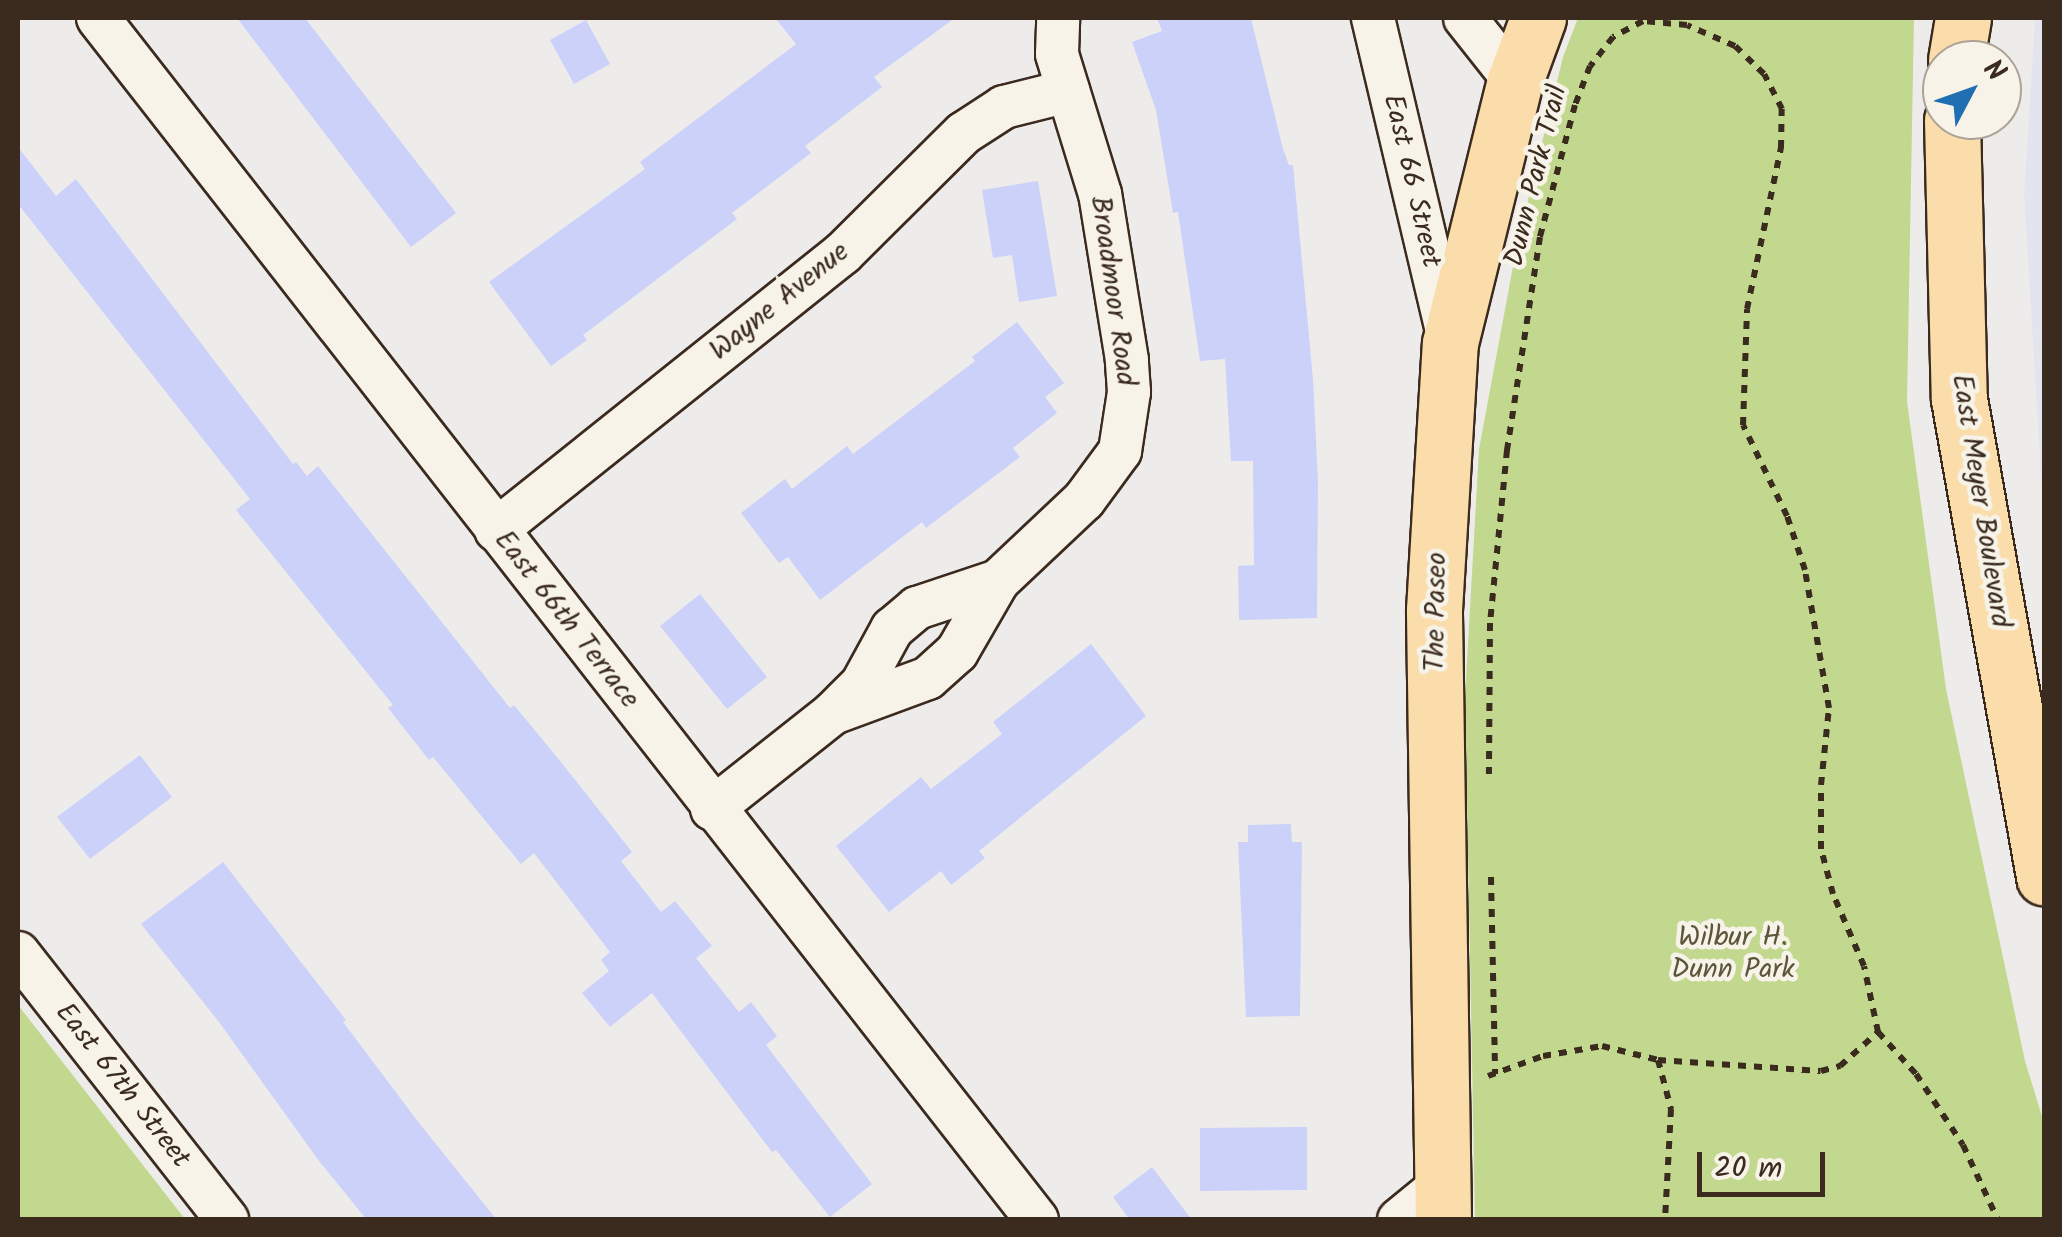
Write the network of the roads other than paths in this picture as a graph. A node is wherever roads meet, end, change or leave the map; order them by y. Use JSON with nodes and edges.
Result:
{"nodes":[{"id":1,"x":98,"y":18,"type":"edge"},
{"id":2,"x":1058,"y":18,"type":"edge"},
{"id":3,"x":1373,"y":18,"type":"edge"},
{"id":4,"x":1465,"y":18,"type":"edge"},
{"id":5,"x":1538,"y":18,"type":"edge"},
{"id":6,"x":1516,"y":81,"type":"junction"},
{"id":7,"x":1068,"y":90,"type":"junction"},
{"id":8,"x":1953,"y":140,"type":"edge"},
{"id":9,"x":1450,"y":343,"type":"junction"},
{"id":10,"x":496,"y":530,"type":"junction"},
{"id":11,"x":998,"y":581,"type":"junction"},
{"id":12,"x":834,"y":713,"type":"junction"},
{"id":13,"x":712,"y":809,"type":"junction"},
{"id":14,"x":2044,"y":878,"type":"edge"},
{"id":15,"x":18,"y":953,"type":"edge"},
{"id":16,"x":1444,"y":1201,"type":"edge"},
{"id":17,"x":227,"y":1220,"type":"edge"},
{"id":18,"x":1036,"y":1220,"type":"edge"},
{"id":19,"x":1399,"y":1220,"type":"edge"}],
"edges":[{"from":1,"to":10,"type":"street","name":"East 66th Terrace"},
{"from":2,"to":7,"type":"street","name":"Broadmoor Road"},
{"from":3,"to":9,"type":"street","name":"East 66 Street"},
{"from":4,"to":6,"type":"street"},
{"from":5,"to":6,"type":"main road","name":"The Paseo"},
{"from":6,"to":9,"type":"main road","name":"The Paseo"},
{"from":7,"to":10,"type":"street","name":"Wayne Avenue"},
{"from":7,"to":11,"type":"street","name":"Broadmoor Road"},
{"from":8,"to":14,"type":"main road","name":"East Meyer Boulevard"},
{"from":9,"to":16,"type":"main road","name":"The Paseo"},
{"from":10,"to":13,"type":"street","name":"East 66th Terrace"},
{"from":11,"to":12,"type":"street","name":"Broadmoor Road"},
{"from":11,"to":12,"type":"street","name":"Broadmoor Road"},
{"from":12,"to":13,"type":"street","name":"Broadmoor Road"},
{"from":13,"to":18,"type":"street","name":"East 66th Terrace"},
{"from":15,"to":17,"type":"street","name":"East 67th Street"},
{"from":16,"to":19,"type":"street"}]}
